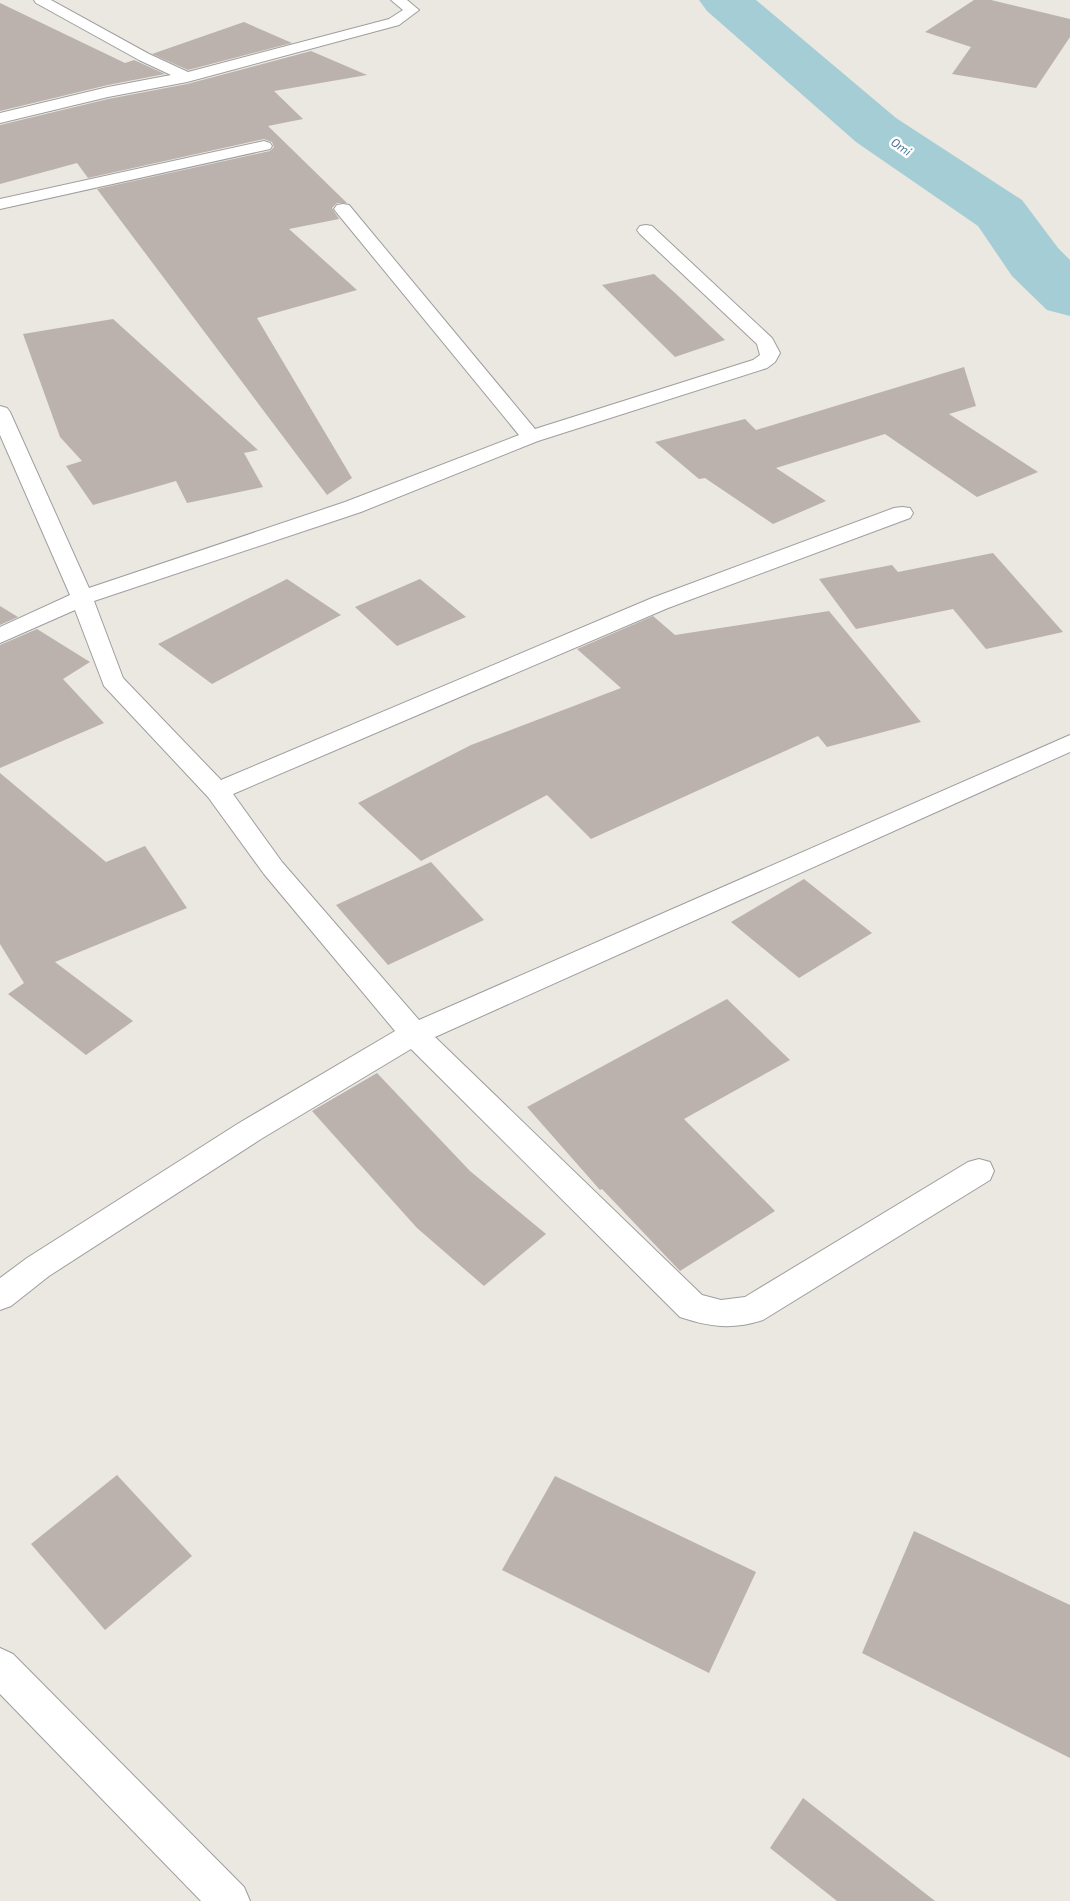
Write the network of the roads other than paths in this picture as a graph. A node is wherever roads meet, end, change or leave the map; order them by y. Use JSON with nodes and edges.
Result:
{"nodes":[{"id":1,"x":41,"y":0,"type":"edge"},
{"id":2,"x":398,"y":0,"type":"edge"},
{"id":3,"x":186,"y":77,"type":"junction"},
{"id":4,"x":0,"y":118,"type":"edge"},
{"id":5,"x":264,"y":146,"type":"dead end"},
{"id":6,"x":0,"y":204,"type":"edge"},
{"id":7,"x":343,"y":209,"type":"dead end"},
{"id":8,"x":646,"y":230,"type":"dead end"},
{"id":9,"x":0,"y":412,"type":"edge"},
{"id":10,"x":531,"y":437,"type":"junction"},
{"id":11,"x":902,"y":513,"type":"dead end"},
{"id":12,"x":82,"y":598,"type":"junction"},
{"id":13,"x":0,"y":636,"type":"edge"},
{"id":14,"x":1070,"y":743,"type":"edge"},
{"id":15,"x":217,"y":791,"type":"junction"},
{"id":16,"x":414,"y":1034,"type":"junction"},
{"id":17,"x":979,"y":1171,"type":"dead end"},
{"id":18,"x":0,"y":1296,"type":"edge"},
{"id":19,"x":0,"y":1667,"type":"edge"},
{"id":20,"x":230,"y":1901,"type":"edge"}],
"edges":[{"from":1,"to":3,"type":"street"},
{"from":2,"to":3,"type":"street"},
{"from":3,"to":4,"type":"street"},
{"from":5,"to":6,"type":"street"},
{"from":7,"to":10,"type":"street"},
{"from":8,"to":10,"type":"street"},
{"from":9,"to":12,"type":"street"},
{"from":10,"to":12,"type":"street"},
{"from":11,"to":15,"type":"street"},
{"from":12,"to":13,"type":"street"},
{"from":12,"to":15,"type":"street"},
{"from":14,"to":16,"type":"street"},
{"from":15,"to":16,"type":"street"},
{"from":16,"to":17,"type":"street"},
{"from":16,"to":18,"type":"street"},
{"from":19,"to":20,"type":"street"}]}
